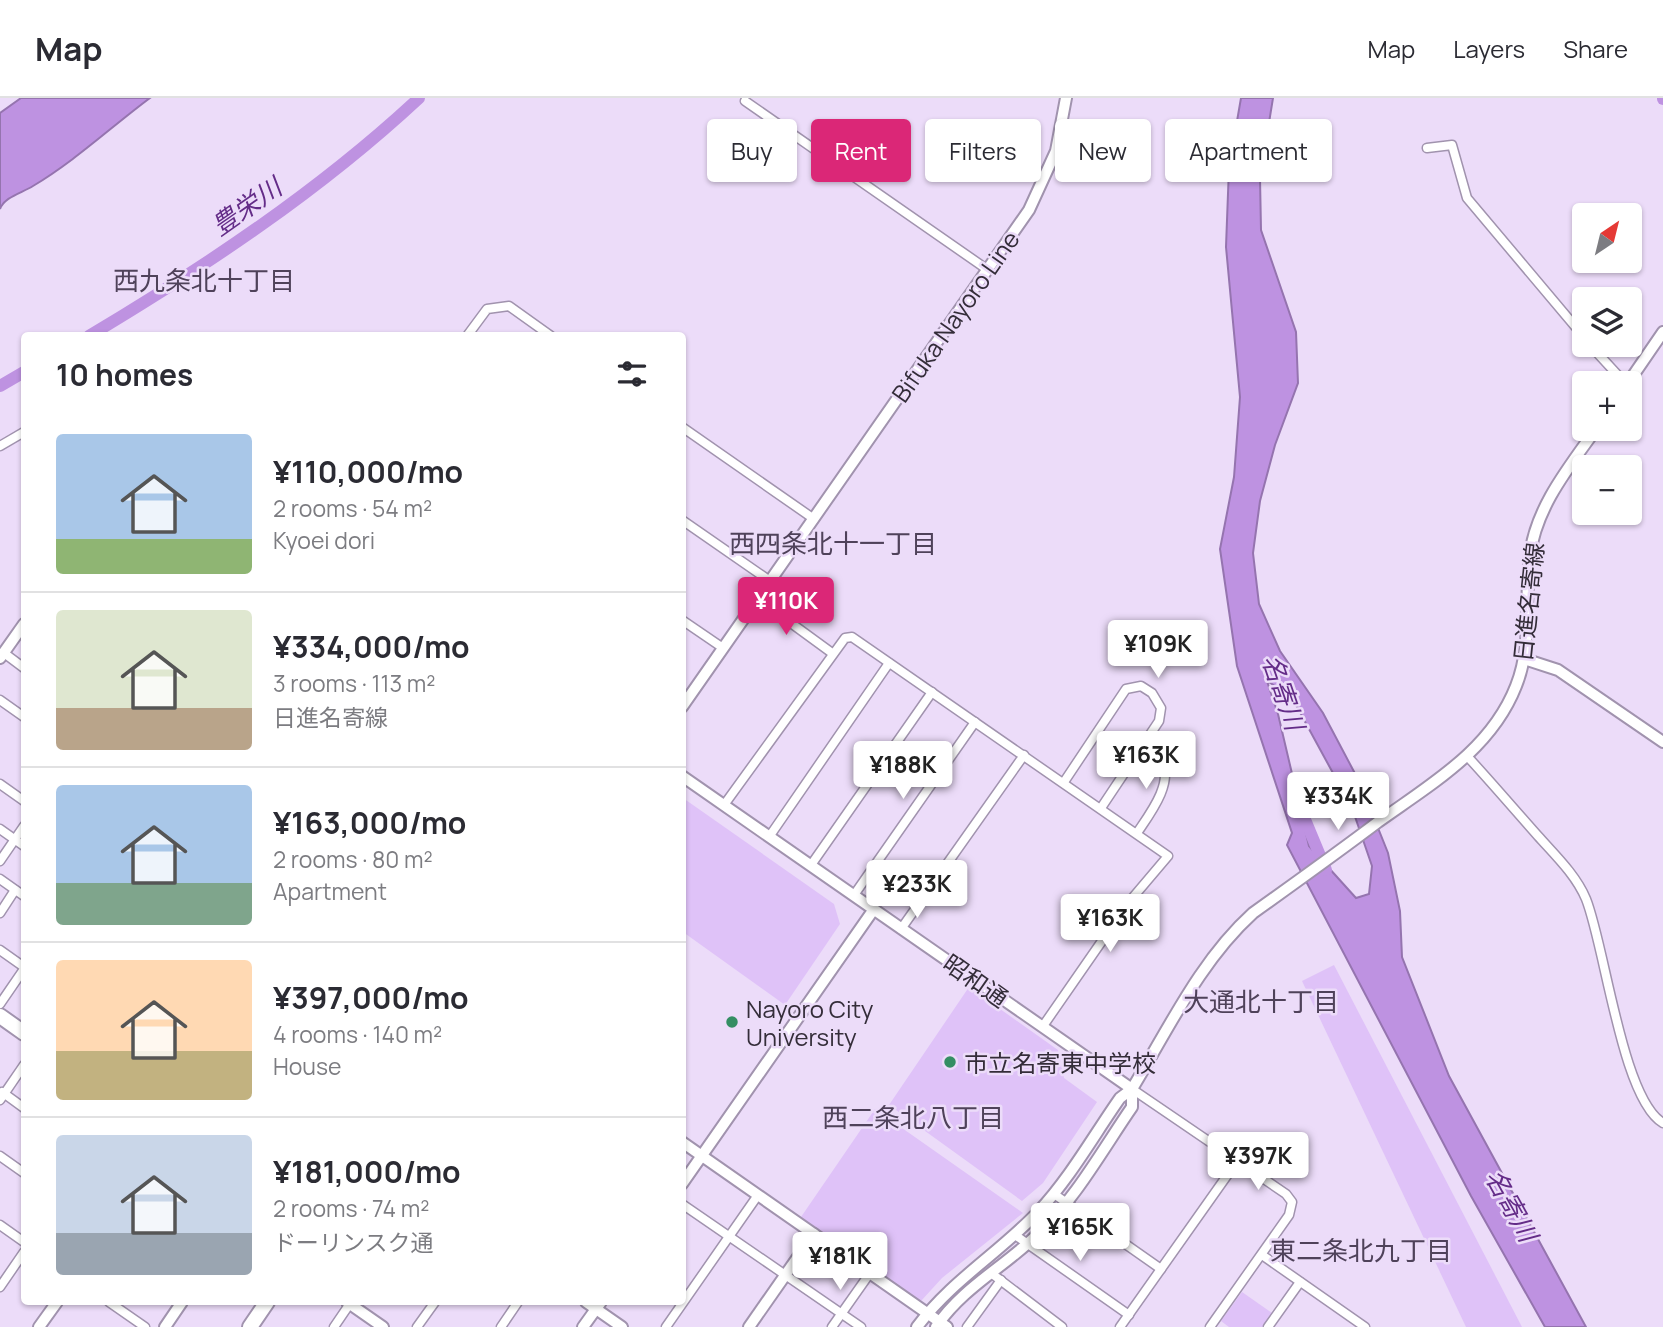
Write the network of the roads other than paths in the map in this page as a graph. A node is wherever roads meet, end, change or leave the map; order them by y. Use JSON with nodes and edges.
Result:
{"nodes":[{"id":1,"x":1066,"y":98,"type":"edge"},
{"id":2,"x":744,"y":101,"type":"dead end"},
{"id":3,"x":1427,"y":148,"type":"dead end"},
{"id":4,"x":988,"y":270,"type":"junction"},
{"id":5,"x":1572,"y":323,"type":"edge"},
{"id":6,"x":470,"y":332,"type":"edge"},
{"id":7,"x":545,"y":332,"type":"edge"},
{"id":8,"x":1663,"y":332,"type":"edge"},
{"id":9,"x":1601,"y":357,"type":"edge"},
{"id":10,"x":1615,"y":371,"type":"edge"},
{"id":11,"x":1635,"y":371,"type":"edge"},
{"id":12,"x":686,"y":430,"type":"edge"},
{"id":13,"x":21,"y":434,"type":"edge"},
{"id":14,"x":1588,"y":441,"type":"edge"},
{"id":15,"x":0,"y":446,"type":"edge"},
{"id":16,"x":814,"y":519,"type":"junction"},
{"id":17,"x":686,"y":523,"type":"edge"},
{"id":18,"x":770,"y":581,"type":"junction"},
{"id":19,"x":758,"y":599,"type":"junction"},
{"id":20,"x":686,"y":623,"type":"edge"},
{"id":21,"x":21,"y":628,"type":"edge"},
{"id":22,"x":723,"y":648,"type":"junction"},
{"id":23,"x":832,"y":653,"type":"junction"},
{"id":24,"x":2,"y":656,"type":"edge"},
{"id":25,"x":1524,"y":659,"type":"junction"},
{"id":26,"x":889,"y":663,"type":"junction"},
{"id":27,"x":21,"y":666,"type":"edge"},
{"id":28,"x":932,"y":692,"type":"junction"},
{"id":29,"x":0,"y":700,"type":"edge"},
{"id":30,"x":686,"y":701,"type":"edge"},
{"id":31,"x":21,"y":715,"type":"edge"},
{"id":32,"x":975,"y":722,"type":"junction"},
{"id":33,"x":1663,"y":742,"type":"edge"},
{"id":34,"x":1142,"y":746,"type":"junction"},
{"id":35,"x":1024,"y":755,"type":"junction"},
{"id":36,"x":1468,"y":756,"type":"junction"},
{"id":37,"x":686,"y":779,"type":"edge"},
{"id":38,"x":1063,"y":782,"type":"junction"},
{"id":39,"x":0,"y":784,"type":"edge"},
{"id":40,"x":21,"y":799,"type":"edge"},
{"id":41,"x":724,"y":805,"type":"junction"},
{"id":42,"x":1101,"y":808,"type":"junction"},
{"id":43,"x":0,"y":829,"type":"edge"},
{"id":44,"x":21,"y":830,"type":"edge"},
{"id":45,"x":1137,"y":833,"type":"junction"},
{"id":46,"x":769,"y":837,"type":"junction"},
{"id":47,"x":15,"y":839,"type":"junction"},
{"id":48,"x":21,"y":844,"type":"edge"},
{"id":49,"x":0,"y":861,"type":"edge"},
{"id":50,"x":811,"y":865,"type":"junction"},
{"id":51,"x":0,"y":879,"type":"edge"},
{"id":52,"x":16,"y":890,"type":"junction"},
{"id":53,"x":21,"y":894,"type":"edge"},
{"id":54,"x":854,"y":895,"type":"junction"},
{"id":55,"x":874,"y":909,"type":"junction"},
{"id":56,"x":0,"y":913,"type":"edge"},
{"id":57,"x":901,"y":929,"type":"junction"},
{"id":58,"x":0,"y":950,"type":"edge"},
{"id":59,"x":21,"y":966,"type":"edge"},
{"id":60,"x":21,"y":972,"type":"edge"},
{"id":61,"x":0,"y":1004,"type":"edge"},
{"id":62,"x":0,"y":1016,"type":"edge"},
{"id":63,"x":1043,"y":1026,"type":"junction"},
{"id":64,"x":21,"y":1031,"type":"edge"},
{"id":65,"x":21,"y":1069,"type":"edge"},
{"id":66,"x":1132,"y":1089,"type":"junction"},
{"id":67,"x":1,"y":1095,"type":"edge"},
{"id":68,"x":21,"y":1106,"type":"edge"},
{"id":69,"x":1663,"y":1123,"type":"edge"},
{"id":70,"x":686,"y":1145,"type":"edge"},
{"id":71,"x":702,"y":1155,"type":"junction"},
{"id":72,"x":0,"y":1156,"type":"edge"},
{"id":73,"x":1238,"y":1160,"type":"junction"},
{"id":74,"x":21,"y":1171,"type":"edge"},
{"id":75,"x":686,"y":1178,"type":"edge"},
{"id":76,"x":1054,"y":1194,"type":"junction"},
{"id":77,"x":758,"y":1195,"type":"junction"},
{"id":78,"x":1065,"y":1203,"type":"junction"},
{"id":79,"x":686,"y":1207,"type":"edge"},
{"id":80,"x":0,"y":1225,"type":"edge"},
{"id":81,"x":814,"y":1234,"type":"junction"},
{"id":82,"x":1015,"y":1235,"type":"junction"},
{"id":83,"x":730,"y":1237,"type":"junction"},
{"id":84,"x":21,"y":1240,"type":"edge"},
{"id":85,"x":1028,"y":1244,"type":"junction"},
{"id":86,"x":1262,"y":1255,"type":"junction"},
{"id":87,"x":21,"y":1256,"type":"edge"},
{"id":88,"x":1161,"y":1269,"type":"junction"},
{"id":89,"x":870,"y":1273,"type":"junction"},
{"id":90,"x":991,"y":1273,"type":"junction"},
{"id":91,"x":786,"y":1275,"type":"junction"},
{"id":92,"x":1001,"y":1280,"type":"junction"},
{"id":93,"x":1300,"y":1282,"type":"junction"},
{"id":94,"x":0,"y":1287,"type":"edge"},
{"id":95,"x":686,"y":1299,"type":"edge"},
{"id":96,"x":55,"y":1305,"type":"edge"},
{"id":97,"x":116,"y":1305,"type":"edge"},
{"id":98,"x":180,"y":1305,"type":"edge"},
{"id":99,"x":265,"y":1305,"type":"edge"},
{"id":100,"x":348,"y":1305,"type":"edge"},
{"id":101,"x":352,"y":1305,"type":"edge"},
{"id":102,"x":433,"y":1305,"type":"edge"},
{"id":103,"x":517,"y":1305,"type":"edge"},
{"id":104,"x":682,"y":1305,"type":"edge"},
{"id":105,"x":598,"y":1306,"type":"edge"},
{"id":106,"x":927,"y":1313,"type":"junction"},
{"id":107,"x":842,"y":1314,"type":"junction"},
{"id":108,"x":1129,"y":1315,"type":"junction"},
{"id":109,"x":941,"y":1325,"type":"edge"},
{"id":110,"x":39,"y":1327,"type":"edge"},
{"id":111,"x":145,"y":1327,"type":"edge"},
{"id":112,"x":165,"y":1327,"type":"edge"},
{"id":113,"x":250,"y":1327,"type":"edge"},
{"id":114,"x":334,"y":1327,"type":"edge"},
{"id":115,"x":383,"y":1327,"type":"edge"},
{"id":116,"x":417,"y":1327,"type":"edge"},
{"id":117,"x":501,"y":1327,"type":"edge"},
{"id":118,"x":583,"y":1327,"type":"edge"},
{"id":119,"x":622,"y":1327,"type":"edge"},
{"id":120,"x":666,"y":1327,"type":"edge"},
{"id":121,"x":750,"y":1327,"type":"edge"},
{"id":122,"x":832,"y":1327,"type":"edge"},
{"id":123,"x":860,"y":1327,"type":"edge"},
{"id":124,"x":917,"y":1327,"type":"edge"},
{"id":125,"x":967,"y":1327,"type":"edge"},
{"id":126,"x":1062,"y":1327,"type":"edge"},
{"id":127,"x":1120,"y":1327,"type":"edge"},
{"id":128,"x":1210,"y":1327,"type":"edge"},
{"id":129,"x":1268,"y":1327,"type":"edge"},
{"id":130,"x":1364,"y":1327,"type":"edge"}],
"edges":[{"from":1,"to":4,"type":"main road","name":"Bifuka Nayoro Line"},
{"from":2,"to":4,"type":"street"},
{"from":3,"to":5,"type":"street"},
{"from":4,"to":16,"type":"main road","name":"Bifuka Nayoro Line"},
{"from":6,"to":7,"type":"street"},
{"from":8,"to":11,"type":"main road"},
{"from":9,"to":10,"type":"street"},
{"from":12,"to":16,"type":"street"},
{"from":13,"to":15,"type":"street"},
{"from":14,"to":25,"type":"main road","name":"日進名寄線"},
{"from":16,"to":18,"type":"main road","name":"Bifuka Nayoro Line"},
{"from":17,"to":18,"type":"street"},
{"from":18,"to":19,"type":"main road","name":"Bifuka Nayoro Line"},
{"from":19,"to":22,"type":"main road","name":"Bifuka Nayoro Line"},
{"from":19,"to":23,"type":"street"},
{"from":20,"to":22,"type":"street"},
{"from":21,"to":24,"type":"main road"},
{"from":22,"to":30,"type":"main road","name":"Bifuka Nayoro Line"},
{"from":23,"to":26,"type":"street"},
{"from":23,"to":41,"type":"street"},
{"from":24,"to":27,"type":"street"},
{"from":25,"to":33,"type":"main road"},
{"from":25,"to":36,"type":"main road","name":"日進名寄線"},
{"from":26,"to":28,"type":"street"},
{"from":26,"to":46,"type":"street"},
{"from":28,"to":32,"type":"street"},
{"from":28,"to":50,"type":"street"},
{"from":29,"to":31,"type":"street"},
{"from":32,"to":35,"type":"street"},
{"from":32,"to":54,"type":"street"},
{"from":34,"to":38,"type":"street"},
{"from":34,"to":42,"type":"street"},
{"from":34,"to":45,"type":"street"},
{"from":35,"to":38,"type":"street"},
{"from":35,"to":57,"type":"street"},
{"from":36,"to":66,"type":"main road","name":"日進名寄線"},
{"from":36,"to":69,"type":"street"},
{"from":37,"to":41,"type":"main road","name":"昭和通"},
{"from":38,"to":42,"type":"street"},
{"from":39,"to":40,"type":"street"},
{"from":41,"to":46,"type":"main road","name":"昭和通"},
{"from":42,"to":45,"type":"street"},
{"from":43,"to":47,"type":"street"},
{"from":44,"to":47,"type":"street"},
{"from":45,"to":63,"type":"street"},
{"from":46,"to":50,"type":"main road","name":"昭和通"},
{"from":47,"to":48,"type":"street"},
{"from":47,"to":49,"type":"street"},
{"from":50,"to":54,"type":"main road","name":"昭和通"},
{"from":51,"to":52,"type":"street"},
{"from":52,"to":53,"type":"street"},
{"from":52,"to":56,"type":"street"},
{"from":54,"to":55,"type":"main road","name":"昭和通"},
{"from":55,"to":57,"type":"main road","name":"昭和通"},
{"from":55,"to":71,"type":"main road"},
{"from":57,"to":63,"type":"main road","name":"昭和通"},
{"from":58,"to":59,"type":"street"},
{"from":60,"to":61,"type":"street"},
{"from":62,"to":64,"type":"highway"},
{"from":63,"to":66,"type":"main road","name":"昭和通"},
{"from":65,"to":67,"type":"street"},
{"from":66,"to":73,"type":"street"},
{"from":66,"to":76,"type":"main road","name":"日進名寄線"},
{"from":66,"to":78,"type":"main road","name":"日進名寄線"},
{"from":67,"to":68,"type":"street"},
{"from":70,"to":71,"type":"main road"},
{"from":71,"to":75,"type":"main road"},
{"from":71,"to":77,"type":"main road"},
{"from":72,"to":74,"type":"street"},
{"from":73,"to":86,"type":"street"},
{"from":73,"to":88,"type":"street"},
{"from":76,"to":78,"type":"street"},
{"from":76,"to":82,"type":"main road","name":"日進名寄線"},
{"from":77,"to":81,"type":"main road"},
{"from":77,"to":83,"type":"street"},
{"from":78,"to":85,"type":"main road","name":"日進名寄線"},
{"from":78,"to":88,"type":"street"},
{"from":79,"to":83,"type":"street"},
{"from":80,"to":84,"type":"street"},
{"from":81,"to":89,"type":"main road"},
{"from":81,"to":91,"type":"main road"},
{"from":82,"to":85,"type":"street"},
{"from":82,"to":106,"type":"main road","name":"日進名寄線"},
{"from":83,"to":91,"type":"street"},
{"from":83,"to":95,"type":"street"},
{"from":85,"to":90,"type":"main road","name":"日進名寄線"},
{"from":85,"to":108,"type":"street"},
{"from":86,"to":93,"type":"street"},
{"from":86,"to":128,"type":"street"},
{"from":87,"to":94,"type":"street"},
{"from":88,"to":108,"type":"street"},
{"from":89,"to":106,"type":"main road"},
{"from":89,"to":107,"type":"street"},
{"from":90,"to":92,"type":"street"},
{"from":90,"to":109,"type":"main road","name":"日進名寄線"},
{"from":91,"to":107,"type":"street"},
{"from":91,"to":121,"type":"main road"},
{"from":92,"to":125,"type":"street"},
{"from":92,"to":126,"type":"street"},
{"from":93,"to":129,"type":"street"},
{"from":93,"to":130,"type":"street"},
{"from":96,"to":110,"type":"main road"},
{"from":97,"to":111,"type":"street"},
{"from":98,"to":112,"type":"main road"},
{"from":99,"to":113,"type":"highway"},
{"from":100,"to":114,"type":"street"},
{"from":101,"to":115,"type":"main road"},
{"from":102,"to":116,"type":"street"},
{"from":103,"to":117,"type":"street"},
{"from":104,"to":120,"type":"street"},
{"from":105,"to":118,"type":"main road"},
{"from":105,"to":119,"type":"main road"},
{"from":106,"to":109,"type":"main road"},
{"from":106,"to":124,"type":"main road","name":"日進名寄線"},
{"from":107,"to":122,"type":"street"},
{"from":107,"to":123,"type":"street"},
{"from":108,"to":127,"type":"street"}]}
